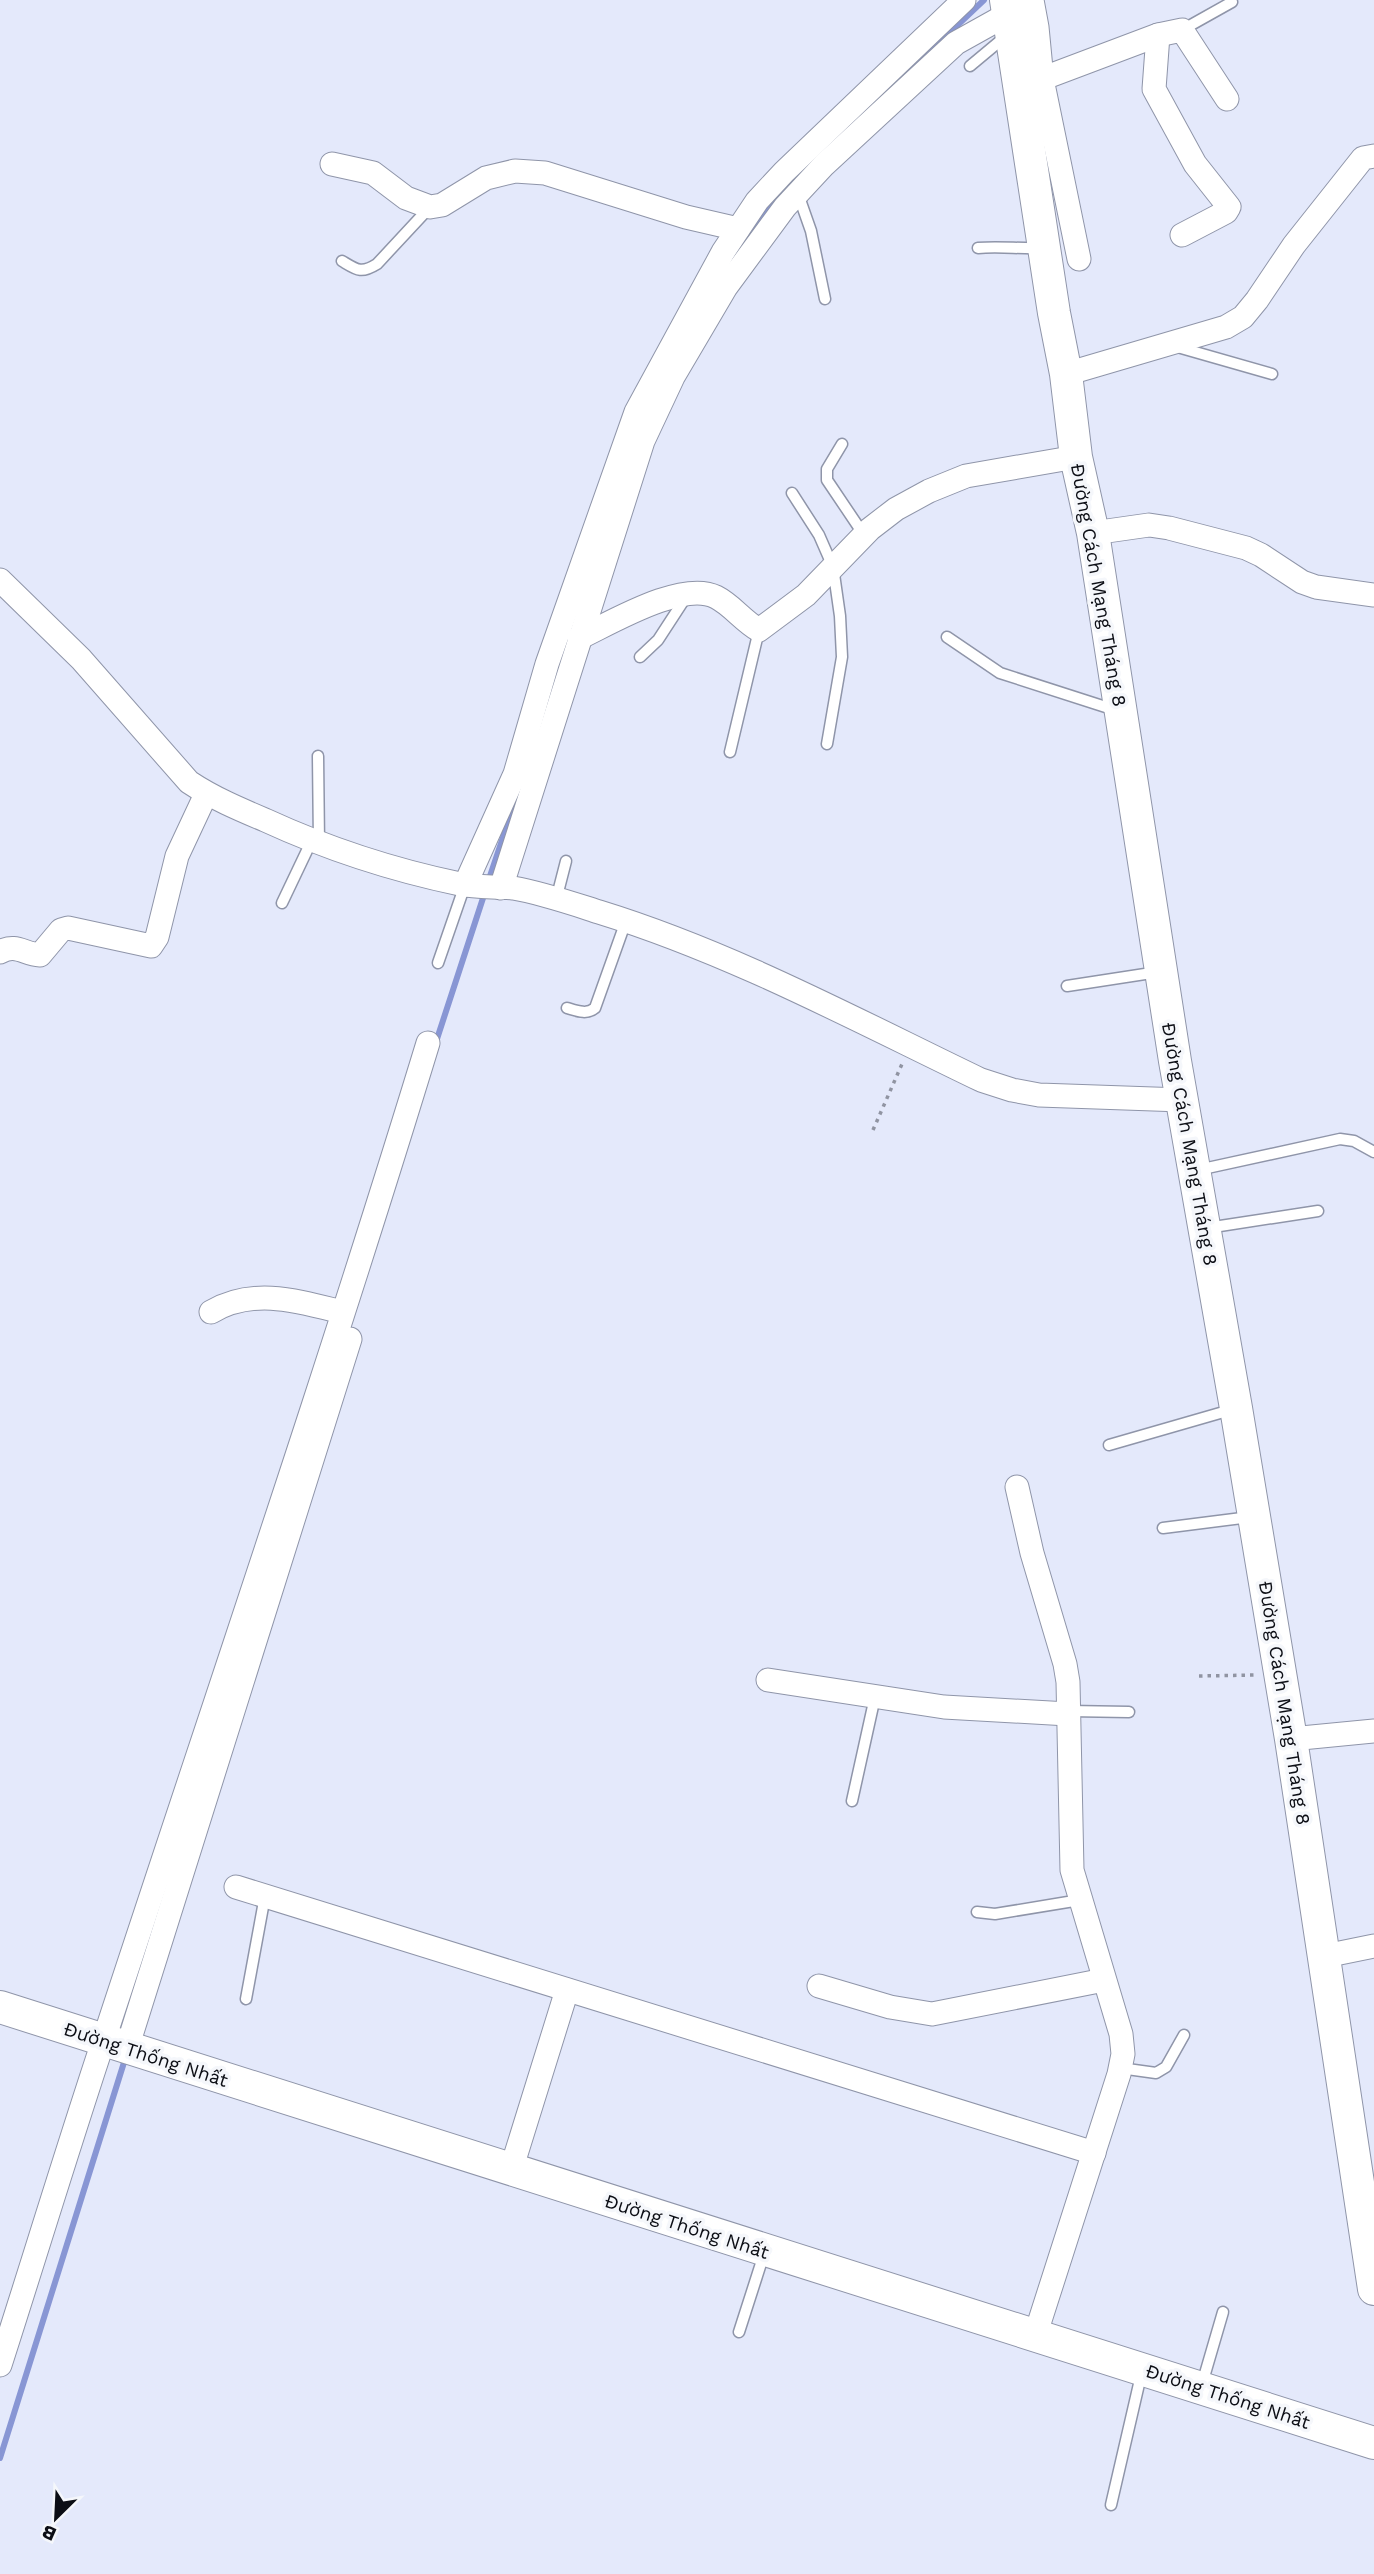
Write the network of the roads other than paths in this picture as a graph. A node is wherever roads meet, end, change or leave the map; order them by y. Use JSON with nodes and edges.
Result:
{"nodes":[{"id":1,"x":964,"y":0,"type":"edge"},
{"id":2,"x":1232,"y":2,"type":"dead end"},
{"id":3,"x":1014,"y":12,"type":"edge"},
{"id":4,"x":1182,"y":30,"type":"junction"},
{"id":5,"x":1158,"y":35,"type":"junction"},
{"id":6,"x":970,"y":66,"type":"dead end"},
{"id":7,"x":1030,"y":83,"type":"junction"},
{"id":8,"x":1227,"y":99,"type":"dead end"},
{"id":9,"x":1374,"y":156,"type":"edge"},
{"id":10,"x":332,"y":164,"type":"dead end"},
{"id":11,"x":798,"y":194,"type":"junction"},
{"id":12,"x":430,"y":206,"type":"junction"},
{"id":13,"x":738,"y":229,"type":"junction"},
{"id":14,"x":1182,"y":235,"type":"dead end"},
{"id":15,"x":978,"y":248,"type":"dead end"},
{"id":16,"x":1044,"y":248,"type":"junction"},
{"id":17,"x":1079,"y":259,"type":"dead end"},
{"id":18,"x":342,"y":261,"type":"dead end"},
{"id":19,"x":825,"y":299,"type":"dead end"},
{"id":20,"x":1169,"y":345,"type":"junction"},
{"id":21,"x":1066,"y":374,"type":"junction"},
{"id":22,"x":1272,"y":374,"type":"dead end"},
{"id":23,"x":842,"y":444,"type":"dead end"},
{"id":24,"x":1076,"y":457,"type":"junction"},
{"id":25,"x":792,"y":494,"type":"dead end"},
{"id":26,"x":1093,"y":533,"type":"junction"},
{"id":27,"x":864,"y":535,"type":"junction"},
{"id":28,"x":833,"y":567,"type":"junction"},
{"id":29,"x":0,"y":580,"type":"edge"},
{"id":30,"x":689,"y":592,"type":"junction"},
{"id":31,"x":1374,"y":595,"type":"edge"},
{"id":32,"x":759,"y":630,"type":"junction"},
{"id":33,"x":947,"y":636,"type":"dead end"},
{"id":34,"x":579,"y":639,"type":"junction"},
{"id":35,"x":640,"y":657,"type":"dead end"},
{"id":36,"x":1121,"y":712,"type":"junction"},
{"id":37,"x":827,"y":744,"type":"dead end"},
{"id":38,"x":730,"y":752,"type":"dead end"},
{"id":39,"x":318,"y":756,"type":"dead end"},
{"id":40,"x":206,"y":794,"type":"junction"},
{"id":41,"x":316,"y":842,"type":"junction"},
{"id":42,"x":566,"y":861,"type":"dead end"},
{"id":43,"x":484,"y":887,"type":"junction"},
{"id":44,"x":556,"y":900,"type":"junction"},
{"id":45,"x":282,"y":903,"type":"dead end"},
{"id":46,"x":626,"y":921,"type":"junction"},
{"id":47,"x":0,"y":953,"type":"edge"},
{"id":48,"x":438,"y":963,"type":"dead end"},
{"id":49,"x":1161,"y":972,"type":"junction"},
{"id":50,"x":1067,"y":986,"type":"dead end"},
{"id":51,"x":568,"y":1008,"type":"dead end"},
{"id":52,"x":1182,"y":1100,"type":"junction"},
{"id":53,"x":1374,"y":1152,"type":"edge"},
{"id":54,"x":1194,"y":1171,"type":"junction"},
{"id":55,"x":1318,"y":1211,"type":"dead end"},
{"id":56,"x":1204,"y":1228,"type":"junction"},
{"id":57,"x":211,"y":1312,"type":"dead end"},
{"id":58,"x":342,"y":1312,"type":"junction"},
{"id":59,"x":1236,"y":1408,"type":"junction"},
{"id":60,"x":1109,"y":1445,"type":"dead end"},
{"id":61,"x":1017,"y":1487,"type":"dead end"},
{"id":62,"x":1254,"y":1517,"type":"junction"},
{"id":63,"x":1163,"y":1528,"type":"dead end"},
{"id":64,"x":768,"y":1680,"type":"dead end"},
{"id":65,"x":875,"y":1697,"type":"junction"},
{"id":66,"x":1068,"y":1712,"type":"junction"},
{"id":67,"x":1129,"y":1712,"type":"dead end"},
{"id":68,"x":1374,"y":1731,"type":"edge"},
{"id":69,"x":1291,"y":1739,"type":"junction"},
{"id":70,"x":852,"y":1801,"type":"dead end"},
{"id":71,"x":236,"y":1887,"type":"dead end"},
{"id":72,"x":265,"y":1896,"type":"junction"},
{"id":73,"x":1080,"y":1900,"type":"junction"},
{"id":74,"x":977,"y":1912,"type":"dead end"},
{"id":75,"x":1374,"y":1946,"type":"edge"},
{"id":76,"x":1325,"y":1956,"type":"junction"},
{"id":77,"x":1104,"y":1980,"type":"junction"},
{"id":78,"x":819,"y":1986,"type":"dead end"},
{"id":79,"x":567,"y":1990,"type":"junction"},
{"id":80,"x":246,"y":1998,"type":"dead end"},
{"id":81,"x":0,"y":2007,"type":"edge"},
{"id":82,"x":1184,"y":2035,"type":"dead end"},
{"id":83,"x":115,"y":2044,"type":"junction"},
{"id":84,"x":1121,"y":2068,"type":"junction"},
{"id":85,"x":1094,"y":2153,"type":"junction"},
{"id":86,"x":511,"y":2170,"type":"junction"},
{"id":87,"x":765,"y":2250,"type":"junction"},
{"id":88,"x":1372,"y":2253,"type":"edge"},
{"id":89,"x":1374,"y":2289,"type":"edge"},
{"id":90,"x":1223,"y":2312,"type":"dead end"},
{"id":91,"x":739,"y":2332,"type":"dead end"},
{"id":92,"x":1035,"y":2336,"type":"junction"},
{"id":93,"x":0,"y":2365,"type":"edge"},
{"id":94,"x":1142,"y":2369,"type":"junction"},
{"id":95,"x":1201,"y":2387,"type":"junction"},
{"id":96,"x":1374,"y":2443,"type":"edge"},
{"id":97,"x":1111,"y":2505,"type":"dead end"}],
"edges":[{"from":1,"to":13,"type":"street"},
{"from":2,"to":4,"type":"lane"},
{"from":3,"to":6,"type":"lane"},
{"from":3,"to":7,"type":"street","name":"Đường Cách Mạng Tháng 8"},
{"from":3,"to":11,"type":"street"},
{"from":4,"to":5,"type":"street"},
{"from":4,"to":8,"type":"street"},
{"from":5,"to":7,"type":"street"},
{"from":5,"to":14,"type":"street"},
{"from":7,"to":16,"type":"street","name":"Đường Cách Mạng Tháng 8"},
{"from":7,"to":17,"type":"street"},
{"from":9,"to":20,"type":"street"},
{"from":10,"to":12,"type":"street"},
{"from":11,"to":19,"type":"lane"},
{"from":11,"to":34,"type":"street"},
{"from":12,"to":13,"type":"street"},
{"from":12,"to":18,"type":"lane"},
{"from":13,"to":43,"type":"street"},
{"from":15,"to":16,"type":"lane"},
{"from":16,"to":21,"type":"street","name":"Đường Cách Mạng Tháng 8"},
{"from":20,"to":21,"type":"street"},
{"from":20,"to":22,"type":"lane"},
{"from":21,"to":24,"type":"street","name":"Đường Cách Mạng Tháng 8"},
{"from":23,"to":27,"type":"lane"},
{"from":24,"to":26,"type":"street","name":"Đường Cách Mạng Tháng 8"},
{"from":24,"to":27,"type":"street"},
{"from":25,"to":28,"type":"lane"},
{"from":26,"to":31,"type":"street"},
{"from":26,"to":36,"type":"street","name":"Đường Cách Mạng Tháng 8"},
{"from":27,"to":28,"type":"street"},
{"from":28,"to":32,"type":"street"},
{"from":28,"to":37,"type":"lane"},
{"from":29,"to":40,"type":"street"},
{"from":30,"to":32,"type":"street"},
{"from":30,"to":34,"type":"street"},
{"from":30,"to":35,"type":"lane"},
{"from":32,"to":38,"type":"lane"},
{"from":33,"to":36,"type":"lane"},
{"from":34,"to":43,"type":"street"},
{"from":36,"to":49,"type":"street","name":"Đường Cách Mạng Tháng 8"},
{"from":39,"to":41,"type":"lane"},
{"from":40,"to":41,"type":"street"},
{"from":40,"to":47,"type":"street"},
{"from":41,"to":43,"type":"street"},
{"from":41,"to":45,"type":"lane"},
{"from":42,"to":44,"type":"lane"},
{"from":43,"to":44,"type":"street"},
{"from":43,"to":48,"type":"lane"},
{"from":44,"to":46,"type":"street"},
{"from":46,"to":51,"type":"lane"},
{"from":46,"to":52,"type":"street"},
{"from":49,"to":50,"type":"lane"},
{"from":49,"to":52,"type":"street","name":"Đường Cách Mạng Tháng 8"},
{"from":52,"to":54,"type":"street","name":"Đường Cách Mạng Tháng 8"},
{"from":53,"to":54,"type":"lane"},
{"from":54,"to":56,"type":"street","name":"Đường Cách Mạng Tháng 8"},
{"from":55,"to":56,"type":"lane"},
{"from":56,"to":59,"type":"street","name":"Đường Cách Mạng Tháng 8"},
{"from":57,"to":58,"type":"street"},
{"from":58,"to":83,"type":"street"},
{"from":58,"to":83,"type":"street"},
{"from":59,"to":60,"type":"lane"},
{"from":59,"to":62,"type":"street","name":"Đường Cách Mạng Tháng 8"},
{"from":61,"to":66,"type":"street"},
{"from":62,"to":63,"type":"lane"},
{"from":62,"to":69,"type":"street","name":"Đường Cách Mạng Tháng 8"},
{"from":64,"to":65,"type":"street"},
{"from":65,"to":66,"type":"street"},
{"from":65,"to":70,"type":"lane"},
{"from":66,"to":67,"type":"lane"},
{"from":66,"to":73,"type":"street"},
{"from":68,"to":69,"type":"street"},
{"from":69,"to":76,"type":"street","name":"Đường Cách Mạng Tháng 8"},
{"from":71,"to":72,"type":"street"},
{"from":72,"to":79,"type":"street"},
{"from":72,"to":80,"type":"lane"},
{"from":73,"to":74,"type":"lane"},
{"from":73,"to":77,"type":"street"},
{"from":75,"to":76,"type":"street"},
{"from":76,"to":88,"type":"street","name":"Đường Cách Mạng Tháng 8"},
{"from":77,"to":78,"type":"street"},
{"from":77,"to":84,"type":"street"},
{"from":79,"to":85,"type":"street"},
{"from":79,"to":86,"type":"street"},
{"from":81,"to":83,"type":"street","name":"Đường Thống Nhất"},
{"from":82,"to":84,"type":"lane"},
{"from":83,"to":86,"type":"street","name":"Đường Thống Nhất"},
{"from":83,"to":93,"type":"street"},
{"from":84,"to":85,"type":"street"},
{"from":85,"to":92,"type":"street"},
{"from":86,"to":87,"type":"street","name":"Đường Thống Nhất"},
{"from":87,"to":91,"type":"lane"},
{"from":87,"to":92,"type":"street","name":"Đường Thống Nhất"},
{"from":88,"to":89,"type":"street","name":"Đường Cách Mạng Tháng 8"},
{"from":90,"to":95,"type":"lane"},
{"from":92,"to":94,"type":"street","name":"Đường Thống Nhất"},
{"from":94,"to":95,"type":"street","name":"Đường Thống Nhất"},
{"from":94,"to":97,"type":"lane"},
{"from":95,"to":96,"type":"street","name":"Đường Thống Nhất"}]}
